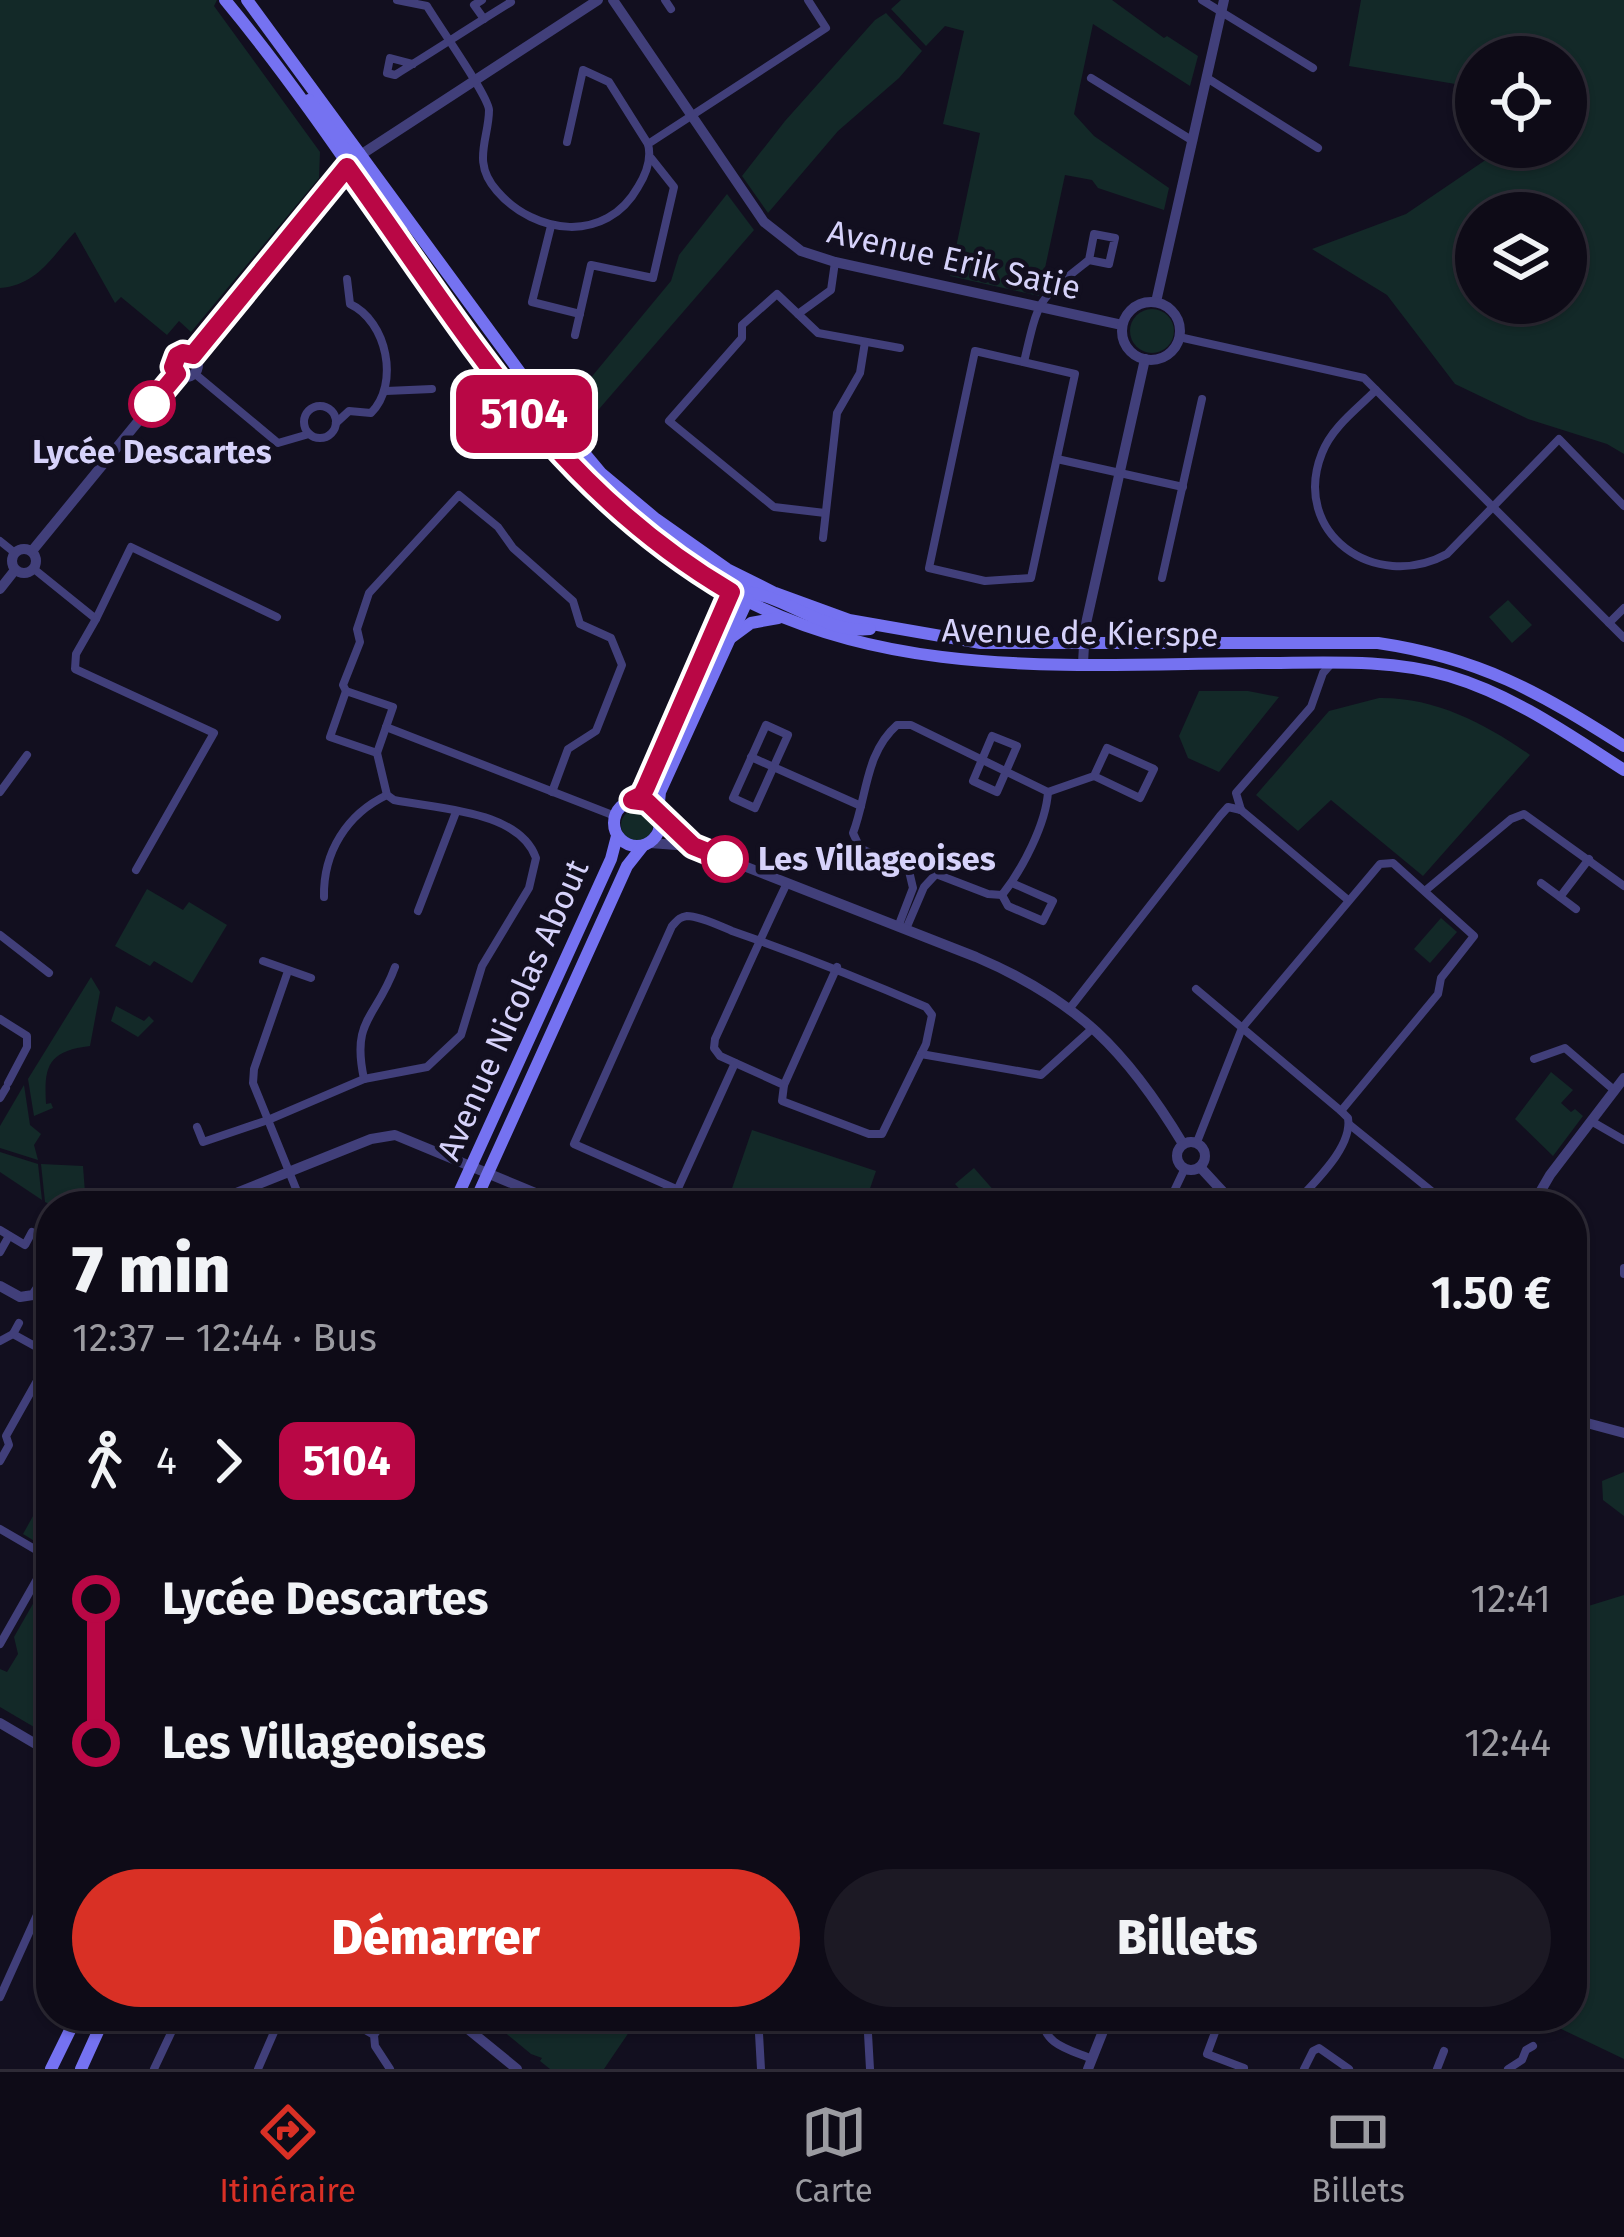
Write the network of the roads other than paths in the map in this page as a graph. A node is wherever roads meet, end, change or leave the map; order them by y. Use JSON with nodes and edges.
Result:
{"nodes":[{"id":1,"x":226,"y":0,"type":"edge"},
{"id":2,"x":248,"y":0,"type":"edge"},
{"id":3,"x":401,"y":0,"type":"edge"},
{"id":4,"x":482,"y":0,"type":"edge"},
{"id":5,"x":510,"y":0,"type":"edge"},
{"id":6,"x":598,"y":0,"type":"edge"},
{"id":7,"x":613,"y":0,"type":"edge"},
{"id":8,"x":808,"y":0,"type":"edge"},
{"id":9,"x":1202,"y":0,"type":"edge"},
{"id":10,"x":1222,"y":6,"type":"edge"},
{"id":11,"x":484,"y":20,"type":"junction"},
{"id":12,"x":449,"y":41,"type":"junction"},
{"id":13,"x":267,"y":56,"type":"junction"},
{"id":14,"x":413,"y":64,"type":"dead end"},
{"id":15,"x":1313,"y":68,"type":"dead end"},
{"id":16,"x":1091,"y":78,"type":"dead end"},
{"id":17,"x":1206,"y":78,"type":"junction"},
{"id":18,"x":474,"y":81,"type":"junction"},
{"id":19,"x":691,"y":116,"type":"junction"},
{"id":20,"x":1192,"y":141,"type":"junction"},
{"id":21,"x":567,"y":142,"type":"dead end"},
{"id":22,"x":648,"y":144,"type":"junction"},
{"id":23,"x":1318,"y":148,"type":"dead end"},
{"id":24,"x":362,"y":154,"type":"junction"},
{"id":25,"x":650,"y":157,"type":"junction"},
{"id":26,"x":347,"y":167,"type":"junction"},
{"id":27,"x":551,"y":226,"type":"junction"},
{"id":28,"x":1089,"y":260,"type":"junction"},
{"id":29,"x":835,"y":262,"type":"junction"},
{"id":30,"x":443,"y":265,"type":"junction"},
{"id":31,"x":347,"y":279,"type":"dead end"},
{"id":32,"x":1156,"y":302,"type":"junction"},
{"id":33,"x":1036,"y":307,"type":"junction"},
{"id":34,"x":580,"y":314,"type":"junction"},
{"id":35,"x":798,"y":314,"type":"junction"},
{"id":36,"x":1122,"y":325,"type":"junction"},
{"id":37,"x":575,"y":335,"type":"dead end"},
{"id":38,"x":1179,"y":337,"type":"junction"},
{"id":39,"x":866,"y":342,"type":"junction"},
{"id":40,"x":900,"y":348,"type":"dead end"},
{"id":41,"x":193,"y":355,"type":"junction"},
{"id":42,"x":1145,"y":359,"type":"junction"},
{"id":43,"x":1024,"y":362,"type":"junction"},
{"id":44,"x":177,"y":374,"type":"junction"},
{"id":45,"x":194,"y":374,"type":"junction"},
{"id":46,"x":432,"y":389,"type":"dead end"},
{"id":47,"x":1376,"y":389,"type":"junction"},
{"id":48,"x":386,"y":392,"type":"junction"},
{"id":49,"x":1202,"y":399,"type":"dead end"},
{"id":50,"x":336,"y":423,"type":"junction"},
{"id":51,"x":309,"y":434,"type":"junction"},
{"id":52,"x":1057,"y":459,"type":"junction"},
{"id":53,"x":1120,"y":473,"type":"junction"},
{"id":54,"x":1183,"y":487,"type":"junction"},
{"id":55,"x":1492,"y":505,"type":"junction"},
{"id":56,"x":1624,"y":506,"type":"edge"},
{"id":57,"x":825,"y":513,"type":"junction"},
{"id":58,"x":823,"y":538,"type":"dead end"},
{"id":59,"x":0,"y":541,"type":"edge"},
{"id":60,"x":32,"y":551,"type":"junction"},
{"id":61,"x":15,"y":553,"type":"junction"},
{"id":62,"x":34,"y":569,"type":"junction"},
{"id":63,"x":15,"y":570,"type":"junction"},
{"id":64,"x":1162,"y":578,"type":"dead end"},
{"id":65,"x":0,"y":589,"type":"edge"},
{"id":66,"x":731,"y":592,"type":"junction"},
{"id":67,"x":748,"y":592,"type":"junction"},
{"id":68,"x":1624,"y":608,"type":"edge"},
{"id":69,"x":277,"y":617,"type":"dead end"},
{"id":70,"x":786,"y":618,"type":"junction"},
{"id":71,"x":96,"y":620,"type":"junction"},
{"id":72,"x":1609,"y":623,"type":"junction"},
{"id":73,"x":731,"y":638,"type":"junction"},
{"id":74,"x":1624,"y":638,"type":"edge"},
{"id":75,"x":1082,"y":644,"type":"junction"},
{"id":76,"x":1083,"y":663,"type":"junction"},
{"id":77,"x":1332,"y":663,"type":"junction"},
{"id":78,"x":346,"y":691,"type":"junction"},
{"id":79,"x":386,"y":727,"type":"junction"},
{"id":80,"x":1624,"y":746,"type":"edge"},
{"id":81,"x":377,"y":753,"type":"junction"},
{"id":82,"x":27,"y":754,"type":"dead end"},
{"id":83,"x":752,"y":757,"type":"junction"},
{"id":84,"x":982,"y":758,"type":"junction"},
{"id":85,"x":773,"y":767,"type":"junction"},
{"id":86,"x":1007,"y":769,"type":"junction"},
{"id":87,"x":1624,"y":770,"type":"edge"},
{"id":88,"x":1094,"y":776,"type":"junction"},
{"id":89,"x":0,"y":792,"type":"edge"},
{"id":90,"x":552,"y":792,"type":"junction"},
{"id":91,"x":1048,"y":792,"type":"junction"},
{"id":92,"x":387,"y":795,"type":"junction"},
{"id":93,"x":632,"y":800,"type":"junction"},
{"id":94,"x":861,"y":806,"type":"junction"},
{"id":95,"x":1241,"y":810,"type":"junction"},
{"id":96,"x":456,"y":812,"type":"junction"},
{"id":97,"x":658,"y":814,"type":"junction"},
{"id":98,"x":615,"y":816,"type":"junction"},
{"id":99,"x":617,"y":836,"type":"junction"},
{"id":100,"x":646,"y":845,"type":"junction"},
{"id":101,"x":693,"y":846,"type":"junction"},
{"id":102,"x":1589,"y":860,"type":"junction"},
{"id":103,"x":136,"y":870,"type":"dead end"},
{"id":104,"x":913,"y":882,"type":"junction"},
{"id":105,"x":787,"y":883,"type":"junction"},
{"id":106,"x":1012,"y":883,"type":"junction"},
{"id":107,"x":1541,"y":883,"type":"dead end"},
{"id":108,"x":1624,"y":886,"type":"edge"},
{"id":109,"x":924,"y":887,"type":"junction"},
{"id":110,"x":1426,"y":890,"type":"junction"},
{"id":111,"x":1002,"y":895,"type":"junction"},
{"id":112,"x":324,"y":897,"type":"dead end"},
{"id":113,"x":1560,"y":897,"type":"junction"},
{"id":114,"x":1348,"y":900,"type":"junction"},
{"id":115,"x":1576,"y":909,"type":"dead end"},
{"id":116,"x":418,"y":911,"type":"dead end"},
{"id":117,"x":902,"y":928,"type":"junction"},
{"id":118,"x":0,"y":935,"type":"edge"},
{"id":119,"x":760,"y":940,"type":"junction"},
{"id":120,"x":263,"y":961,"type":"dead end"},
{"id":121,"x":395,"y":967,"type":"dead end"},
{"id":122,"x":837,"y":968,"type":"junction"},
{"id":123,"x":288,"y":970,"type":"junction"},
{"id":124,"x":49,"y":973,"type":"dead end"},
{"id":125,"x":311,"y":978,"type":"dead end"},
{"id":126,"x":1196,"y":988,"type":"dead end"},
{"id":127,"x":1070,"y":1008,"type":"junction"},
{"id":128,"x":0,"y":1019,"type":"edge"},
{"id":129,"x":1093,"y":1028,"type":"junction"},
{"id":130,"x":1242,"y":1028,"type":"junction"},
{"id":131,"x":921,"y":1054,"type":"junction"},
{"id":132,"x":1534,"y":1059,"type":"dead end"},
{"id":133,"x":735,"y":1063,"type":"junction"},
{"id":134,"x":1624,"y":1078,"type":"edge"},
{"id":135,"x":364,"y":1079,"type":"junction"},
{"id":136,"x":784,"y":1085,"type":"junction"},
{"id":137,"x":1614,"y":1090,"type":"junction"},
{"id":138,"x":0,"y":1098,"type":"edge"},
{"id":139,"x":1341,"y":1111,"type":"junction"},
{"id":140,"x":268,"y":1120,"type":"junction"},
{"id":141,"x":1590,"y":1120,"type":"junction"},
{"id":142,"x":1350,"y":1125,"type":"junction"},
{"id":143,"x":197,"y":1127,"type":"dead end"},
{"id":144,"x":1624,"y":1140,"type":"edge"},
{"id":145,"x":1197,"y":1142,"type":"junction"},
{"id":146,"x":1183,"y":1144,"type":"junction"},
{"id":147,"x":472,"y":1164,"type":"junction"},
{"id":148,"x":1200,"y":1167,"type":"junction"},
{"id":149,"x":1185,"y":1168,"type":"junction"},
{"id":150,"x":489,"y":1171,"type":"junction"},
{"id":151,"x":289,"y":1172,"type":"junction"},
{"id":152,"x":676,"y":1190,"type":"joint"},
{"id":153,"x":242,"y":1191,"type":"edge"},
{"id":154,"x":297,"y":1191,"type":"edge"},
{"id":155,"x":460,"y":1191,"type":"edge"},
{"id":156,"x":480,"y":1191,"type":"edge"},
{"id":157,"x":534,"y":1191,"type":"edge"},
{"id":158,"x":1174,"y":1191,"type":"edge"},
{"id":159,"x":1222,"y":1191,"type":"edge"},
{"id":160,"x":1306,"y":1191,"type":"edge"},
{"id":161,"x":1431,"y":1191,"type":"edge"},
{"id":162,"x":1542,"y":1191,"type":"edge"},
{"id":163,"x":32,"y":1232,"type":"dead end"},
{"id":164,"x":5,"y":1233,"type":"edge"},
{"id":165,"x":0,"y":1252,"type":"edge"},
{"id":166,"x":0,"y":1286,"type":"edge"},
{"id":167,"x":36,"y":1293,"type":"edge"},
{"id":168,"x":19,"y":1324,"type":"dead end"},
{"id":169,"x":13,"y":1334,"type":"junction"},
{"id":170,"x":0,"y":1341,"type":"edge"},
{"id":171,"x":36,"y":1347,"type":"edge"},
{"id":172,"x":36,"y":1383,"type":"edge"},
{"id":173,"x":1587,"y":1423,"type":"edge"},
{"id":174,"x":1624,"y":1433,"type":"edge"},
{"id":175,"x":0,"y":1461,"type":"edge"},
{"id":176,"x":0,"y":1529,"type":"edge"},
{"id":177,"x":36,"y":1550,"type":"edge"},
{"id":178,"x":36,"y":1582,"type":"edge"},
{"id":179,"x":0,"y":1644,"type":"edge"},
{"id":180,"x":0,"y":1723,"type":"edge"},
{"id":181,"x":36,"y":1744,"type":"edge"},
{"id":182,"x":36,"y":1917,"type":"edge"},
{"id":183,"x":0,"y":1997,"type":"edge"},
{"id":184,"x":69,"y":2031,"type":"edge"},
{"id":185,"x":98,"y":2031,"type":"edge"},
{"id":186,"x":172,"y":2031,"type":"edge"},
{"id":187,"x":275,"y":2031,"type":"edge"},
{"id":188,"x":367,"y":2031,"type":"edge"},
{"id":189,"x":377,"y":2031,"type":"edge"},
{"id":190,"x":470,"y":2031,"type":"edge"},
{"id":191,"x":759,"y":2031,"type":"edge"},
{"id":192,"x":868,"y":2031,"type":"edge"},
{"id":193,"x":1043,"y":2031,"type":"edge"},
{"id":194,"x":1102,"y":2031,"type":"edge"},
{"id":195,"x":1215,"y":2031,"type":"edge"},
{"id":196,"x":374,"y":2035,"type":"junction"},
{"id":197,"x":1533,"y":2046,"type":"dead end"},
{"id":198,"x":1444,"y":2050,"type":"dead end"},
{"id":199,"x":1207,"y":2054,"type":"junction"},
{"id":200,"x":1090,"y":2064,"type":"edge"},
{"id":201,"x":260,"y":2068,"type":"edge"},
{"id":202,"x":1244,"y":2068,"type":"edge"},
{"id":203,"x":51,"y":2069,"type":"edge"},
{"id":204,"x":81,"y":2069,"type":"edge"},
{"id":205,"x":154,"y":2069,"type":"edge"},
{"id":206,"x":274,"y":2069,"type":"edge"},
{"id":207,"x":390,"y":2069,"type":"edge"},
{"id":208,"x":517,"y":2069,"type":"edge"},
{"id":209,"x":761,"y":2069,"type":"edge"},
{"id":210,"x":870,"y":2069,"type":"edge"},
{"id":211,"x":1201,"y":2069,"type":"edge"},
{"id":212,"x":1304,"y":2069,"type":"edge"},
{"id":213,"x":1349,"y":2069,"type":"edge"},
{"id":214,"x":1437,"y":2069,"type":"edge"},
{"id":215,"x":1508,"y":2069,"type":"edge"}],
"edges":[{"from":1,"to":13,"type":"main road","name":"Avenue de Kierspe"},
{"from":2,"to":24,"type":"main road","name":"Avenue de Kierspe"},
{"from":3,"to":12,"type":"street"},
{"from":4,"to":11,"type":"street"},
{"from":5,"to":11,"type":"street"},
{"from":6,"to":18,"type":"street"},
{"from":7,"to":19,"type":"street","name":"Avenue Erik Satie"},
{"from":8,"to":19,"type":"street"},
{"from":9,"to":10,"type":"street"},
{"from":10,"to":15,"type":"street"},
{"from":10,"to":17,"type":"street"},
{"from":11,"to":12,"type":"street"},
{"from":12,"to":14,"type":"street"},
{"from":12,"to":18,"type":"street"},
{"from":13,"to":24,"type":"main road"},
{"from":13,"to":26,"type":"main road","name":"Avenue de Kierspe"},
{"from":16,"to":20,"type":"street"},
{"from":17,"to":20,"type":"street"},
{"from":17,"to":23,"type":"street"},
{"from":18,"to":24,"type":"street"},
{"from":18,"to":27,"type":"street"},
{"from":19,"to":22,"type":"street"},
{"from":19,"to":29,"type":"street","name":"Avenue Erik Satie"},
{"from":20,"to":32,"type":"street"},
{"from":21,"to":22,"type":"street"},
{"from":22,"to":25,"type":"street"},
{"from":24,"to":26,"type":"street"},
{"from":24,"to":30,"type":"main road","name":"Avenue de Kierspe"},
{"from":25,"to":27,"type":"street"},
{"from":25,"to":34,"type":"street"},
{"from":26,"to":30,"type":"main road"},
{"from":26,"to":41,"type":"street"},
{"from":26,"to":66,"type":"main road","name":"Avenue de Kierspe"},
{"from":27,"to":34,"type":"street"},
{"from":28,"to":28,"type":"street"},
{"from":28,"to":33,"type":"street"},
{"from":29,"to":33,"type":"street","name":"Avenue Erik Satie"},
{"from":29,"to":35,"type":"street"},
{"from":30,"to":67,"type":"main road","name":"Avenue de Kierspe"},
{"from":31,"to":48,"type":"street"},
{"from":32,"to":36,"type":"street"},
{"from":32,"to":38,"type":"street"},
{"from":33,"to":36,"type":"street","name":"Avenue Erik Satie"},
{"from":33,"to":43,"type":"street"},
{"from":34,"to":37,"type":"street"},
{"from":35,"to":39,"type":"street"},
{"from":35,"to":57,"type":"street"},
{"from":36,"to":42,"type":"street"},
{"from":38,"to":42,"type":"street"},
{"from":38,"to":47,"type":"street"},
{"from":39,"to":40,"type":"street"},
{"from":39,"to":57,"type":"street"},
{"from":41,"to":44,"type":"street"},
{"from":41,"to":45,"type":"street"},
{"from":42,"to":53,"type":"street"},
{"from":43,"to":52,"type":"street"},
{"from":43,"to":52,"type":"street"},
{"from":44,"to":45,"type":"street"},
{"from":44,"to":60,"type":"street"},
{"from":45,"to":51,"type":"street"},
{"from":46,"to":48,"type":"street"},
{"from":47,"to":55,"type":"street"},
{"from":47,"to":55,"type":"street"},
{"from":48,"to":50,"type":"street"},
{"from":49,"to":54,"type":"street"},
{"from":50,"to":51,"type":"street"},
{"from":50,"to":51,"type":"street"},
{"from":52,"to":53,"type":"street"},
{"from":53,"to":54,"type":"street"},
{"from":53,"to":75,"type":"street"},
{"from":54,"to":64,"type":"street"},
{"from":55,"to":56,"type":"street"},
{"from":55,"to":72,"type":"street"},
{"from":57,"to":58,"type":"street"},
{"from":59,"to":61,"type":"street"},
{"from":60,"to":61,"type":"street"},
{"from":60,"to":62,"type":"street"},
{"from":61,"to":63,"type":"street"},
{"from":62,"to":63,"type":"street"},
{"from":62,"to":71,"type":"street"},
{"from":63,"to":65,"type":"street"},
{"from":66,"to":67,"type":"main road","name":"Avenue de Kierspe"},
{"from":66,"to":93,"type":"main road"},
{"from":67,"to":70,"type":"main road","name":"Avenue de Kierspe"},
{"from":67,"to":73,"type":"main road","name":"Avenue Nicolas About"},
{"from":67,"to":75,"type":"main road","name":"Avenue de Kierspe"},
{"from":68,"to":72,"type":"street"},
{"from":69,"to":71,"type":"street"},
{"from":70,"to":73,"type":"main road"},
{"from":70,"to":76,"type":"main road","name":"Avenue de Kierspe"},
{"from":71,"to":103,"type":"street"},
{"from":72,"to":74,"type":"street"},
{"from":73,"to":97,"type":"main road","name":"Avenue Nicolas About"},
{"from":75,"to":76,"type":"street"},
{"from":75,"to":80,"type":"main road","name":"Avenue de Kierspe"},
{"from":76,"to":77,"type":"main road","name":"Avenue de Kierspe"},
{"from":77,"to":87,"type":"main road","name":"Avenue de Kierspe"},
{"from":77,"to":95,"type":"street"},
{"from":78,"to":79,"type":"street"},
{"from":78,"to":81,"type":"street"},
{"from":78,"to":90,"type":"street"},
{"from":79,"to":81,"type":"street"},
{"from":79,"to":90,"type":"street"},
{"from":81,"to":92,"type":"street"},
{"from":82,"to":89,"type":"street"},
{"from":83,"to":85,"type":"street"},
{"from":83,"to":85,"type":"street"},
{"from":83,"to":85,"type":"street"},
{"from":84,"to":86,"type":"street"},
{"from":84,"to":86,"type":"street"},
{"from":84,"to":86,"type":"street"},
{"from":84,"to":94,"type":"street"},
{"from":85,"to":94,"type":"street"},
{"from":86,"to":91,"type":"street"},
{"from":88,"to":88,"type":"street"},
{"from":88,"to":91,"type":"street"},
{"from":90,"to":98,"type":"street"},
{"from":91,"to":106,"type":"street"},
{"from":92,"to":96,"type":"street"},
{"from":92,"to":112,"type":"street"},
{"from":93,"to":97,"type":"main road"},
{"from":93,"to":98,"type":"main road"},
{"from":94,"to":104,"type":"street"},
{"from":95,"to":114,"type":"street"},
{"from":95,"to":127,"type":"street"},
{"from":96,"to":116,"type":"street"},
{"from":96,"to":135,"type":"street"},
{"from":97,"to":100,"type":"main road","name":"Avenue Nicolas About"},
{"from":97,"to":101,"type":"street"},
{"from":98,"to":99,"type":"main road","name":"Avenue Nicolas About"},
{"from":99,"to":100,"type":"main road","name":"Avenue Nicolas About"},
{"from":99,"to":147,"type":"main road","name":"Avenue Nicolas About"},
{"from":100,"to":101,"type":"street"},
{"from":100,"to":150,"type":"main road","name":"Avenue Nicolas About"},
{"from":101,"to":105,"type":"street"},
{"from":102,"to":108,"type":"street"},
{"from":102,"to":110,"type":"street"},
{"from":102,"to":113,"type":"street"},
{"from":104,"to":109,"type":"street"},
{"from":104,"to":117,"type":"street"},
{"from":105,"to":117,"type":"street"},
{"from":105,"to":119,"type":"street"},
{"from":106,"to":111,"type":"street"},
{"from":106,"to":111,"type":"street"},
{"from":107,"to":113,"type":"street"},
{"from":109,"to":111,"type":"street"},
{"from":109,"to":117,"type":"street"},
{"from":110,"to":114,"type":"street"},
{"from":110,"to":139,"type":"street"},
{"from":113,"to":115,"type":"street"},
{"from":114,"to":130,"type":"street"},
{"from":117,"to":127,"type":"street"},
{"from":118,"to":124,"type":"street"},
{"from":119,"to":122,"type":"street"},
{"from":119,"to":133,"type":"street"},
{"from":119,"to":152,"type":"street"},
{"from":120,"to":123,"type":"street"},
{"from":121,"to":135,"type":"street"},
{"from":122,"to":131,"type":"street"},
{"from":122,"to":136,"type":"street"},
{"from":123,"to":125,"type":"street"},
{"from":123,"to":140,"type":"street"},
{"from":126,"to":130,"type":"street"},
{"from":127,"to":129,"type":"street"},
{"from":128,"to":138,"type":"street"},
{"from":129,"to":131,"type":"street"},
{"from":129,"to":146,"type":"street"},
{"from":130,"to":139,"type":"street"},
{"from":130,"to":145,"type":"street"},
{"from":131,"to":136,"type":"street"},
{"from":132,"to":137,"type":"street"},
{"from":133,"to":136,"type":"street"},
{"from":133,"to":152,"type":"street"},
{"from":134,"to":137,"type":"street"},
{"from":135,"to":140,"type":"street"},
{"from":137,"to":141,"type":"street"},
{"from":139,"to":142,"type":"street"},
{"from":140,"to":143,"type":"street"},
{"from":140,"to":151,"type":"street"},
{"from":141,"to":144,"type":"street"},
{"from":141,"to":162,"type":"street"},
{"from":142,"to":160,"type":"street"},
{"from":142,"to":161,"type":"street"},
{"from":145,"to":146,"type":"street"},
{"from":145,"to":148,"type":"street"},
{"from":146,"to":149,"type":"street"},
{"from":147,"to":150,"type":"street"},
{"from":147,"to":151,"type":"street"},
{"from":147,"to":155,"type":"main road","name":"Avenue Nicolas About"},
{"from":148,"to":149,"type":"street"},
{"from":148,"to":159,"type":"street"},
{"from":149,"to":158,"type":"street"},
{"from":150,"to":156,"type":"main road","name":"Avenue Nicolas About"},
{"from":150,"to":157,"type":"street"},
{"from":151,"to":153,"type":"street"},
{"from":151,"to":154,"type":"street"},
{"from":163,"to":164,"type":"street"},
{"from":164,"to":165,"type":"street"},
{"from":166,"to":167,"type":"street"},
{"from":168,"to":169,"type":"street"},
{"from":169,"to":170,"type":"street"},
{"from":169,"to":171,"type":"street"},
{"from":172,"to":175,"type":"street"},
{"from":173,"to":174,"type":"street"},
{"from":176,"to":177,"type":"street"},
{"from":178,"to":179,"type":"street"},
{"from":180,"to":181,"type":"street"},
{"from":182,"to":183,"type":"street"},
{"from":184,"to":203,"type":"main road"},
{"from":185,"to":204,"type":"main road"},
{"from":186,"to":205,"type":"street"},
{"from":187,"to":201,"type":"street"},
{"from":188,"to":196,"type":"street"},
{"from":189,"to":196,"type":"street"},
{"from":190,"to":208,"type":"street"},
{"from":191,"to":209,"type":"street"},
{"from":192,"to":210,"type":"street"},
{"from":193,"to":200,"type":"street"},
{"from":194,"to":200,"type":"street"},
{"from":195,"to":199,"type":"street"},
{"from":196,"to":207,"type":"street"},
{"from":197,"to":215,"type":"street"},
{"from":198,"to":214,"type":"street"},
{"from":199,"to":202,"type":"street"},
{"from":199,"to":211,"type":"street"},
{"from":201,"to":206,"type":"street"},
{"from":212,"to":213,"type":"street"}]}
